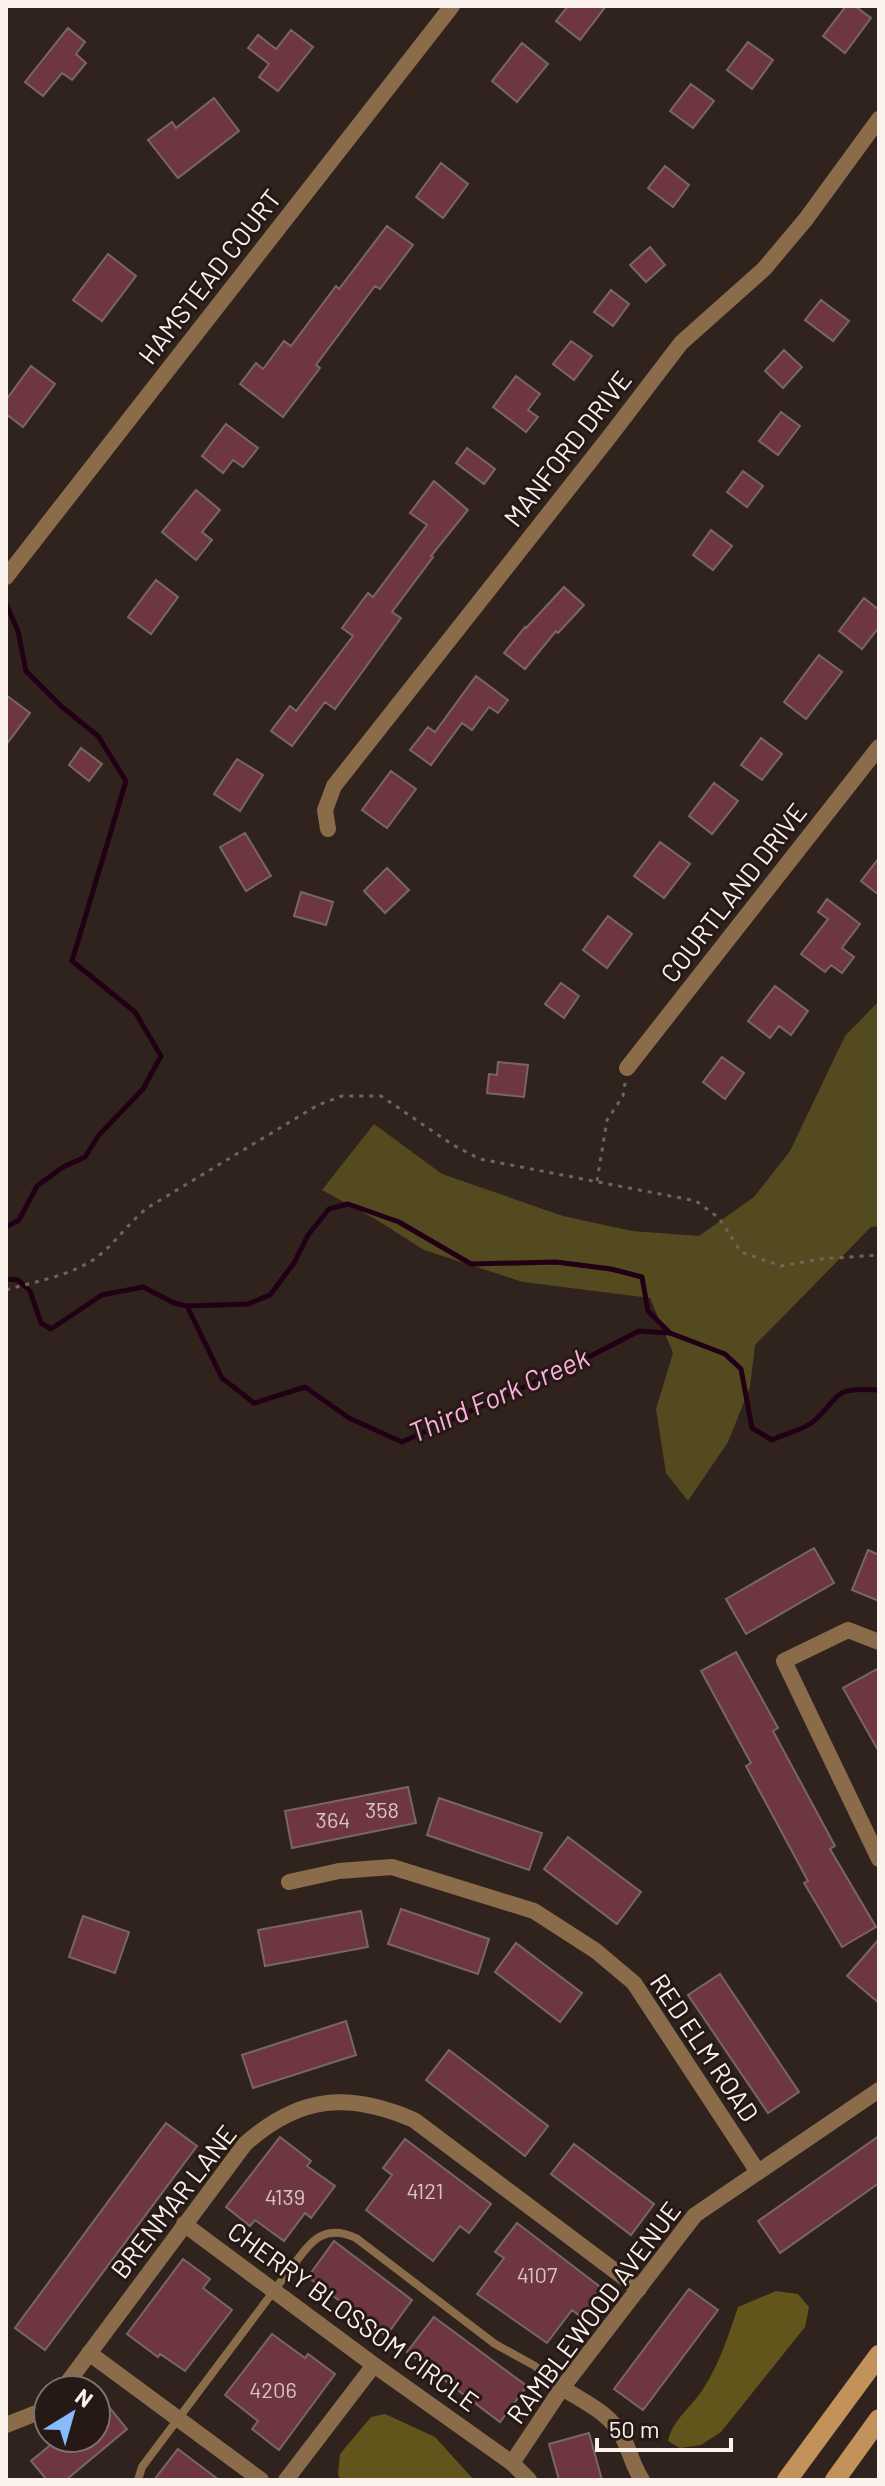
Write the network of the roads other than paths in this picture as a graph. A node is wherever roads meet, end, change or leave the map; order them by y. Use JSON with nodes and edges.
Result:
{"nodes":[{"id":1,"x":452,"y":6,"type":"edge"},
{"id":2,"x":879,"y":119,"type":"edge"},
{"id":3,"x":6,"y":577,"type":"edge"},
{"id":4,"x":879,"y":747,"type":"edge"},
{"id":5,"x":328,"y":829,"type":"dead end"},
{"id":6,"x":627,"y":1068,"type":"road end"},
{"id":7,"x":879,"y":1642,"type":"edge"},
{"id":8,"x":879,"y":1859,"type":"edge"},
{"id":9,"x":289,"y":1882,"type":"dead end"},
{"id":10,"x":879,"y":2090,"type":"edge"},
{"id":11,"x":758,"y":2172,"type":"junction"},
{"id":12,"x":184,"y":2224,"type":"junction"},
{"id":13,"x":275,"y":2289,"type":"junction"},
{"id":14,"x":639,"y":2289,"type":"junction"},
{"id":15,"x":89,"y":2353,"type":"junction"},
{"id":16,"x":879,"y":2355,"type":"edge"},
{"id":17,"x":374,"y":2365,"type":"junction"},
{"id":18,"x":74,"y":2374,"type":"edge"},
{"id":19,"x":562,"y":2388,"type":"junction"},
{"id":20,"x":32,"y":2415,"type":"edge"},
{"id":21,"x":879,"y":2419,"type":"edge"},
{"id":22,"x":178,"y":2420,"type":"junction"},
{"id":23,"x":6,"y":2425,"type":"edge"},
{"id":24,"x":512,"y":2463,"type":"junction"},
{"id":25,"x":138,"y":2480,"type":"edge"},
{"id":26,"x":261,"y":2480,"type":"edge"},
{"id":27,"x":286,"y":2480,"type":"edge"},
{"id":28,"x":529,"y":2480,"type":"edge"},
{"id":29,"x":642,"y":2480,"type":"edge"},
{"id":30,"x":787,"y":2480,"type":"edge"},
{"id":31,"x":835,"y":2480,"type":"edge"}],
"edges":[{"from":1,"to":3,"type":"street","name":"HAMSTEAD COURT"},
{"from":2,"to":5,"type":"street","name":"MANFORD DRIVE"},
{"from":4,"to":6,"type":"street","name":"COURTLAND DRIVE"},
{"from":7,"to":8,"type":"street"},
{"from":9,"to":11,"type":"street","name":"RED ELM ROAD"},
{"from":10,"to":11,"type":"street","name":"RAMBLEWOOD AVENUE"},
{"from":11,"to":14,"type":"street","name":"RAMBLEWOOD AVENUE"},
{"from":12,"to":13,"type":"street","name":"CHERRY BLOSSOM CIRCLE"},
{"from":12,"to":14,"type":"street","name":"BRENMAR LANE"},
{"from":12,"to":15,"type":"street","name":"BRENMAR LANE"},
{"from":13,"to":17,"type":"street","name":"CHERRY BLOSSOM CIRCLE"},
{"from":13,"to":19,"type":"lane"},
{"from":13,"to":22,"type":"lane"},
{"from":14,"to":19,"type":"street","name":"RAMBLEWOOD AVENUE"},
{"from":15,"to":18,"type":"street","name":"BRENMAR LANE"},
{"from":15,"to":22,"type":"street"},
{"from":16,"to":30,"type":"street"},
{"from":17,"to":24,"type":"street","name":"CHERRY BLOSSOM CIRCLE"},
{"from":17,"to":27,"type":"street"},
{"from":19,"to":24,"type":"street","name":"RAMBLEWOOD AVENUE"},
{"from":19,"to":29,"type":"street"},
{"from":20,"to":23,"type":"street"},
{"from":21,"to":31,"type":"street"},
{"from":22,"to":25,"type":"lane"},
{"from":22,"to":26,"type":"street"},
{"from":24,"to":28,"type":"street","name":"CHERRY BLOSSOM CIRCLE"}]}
